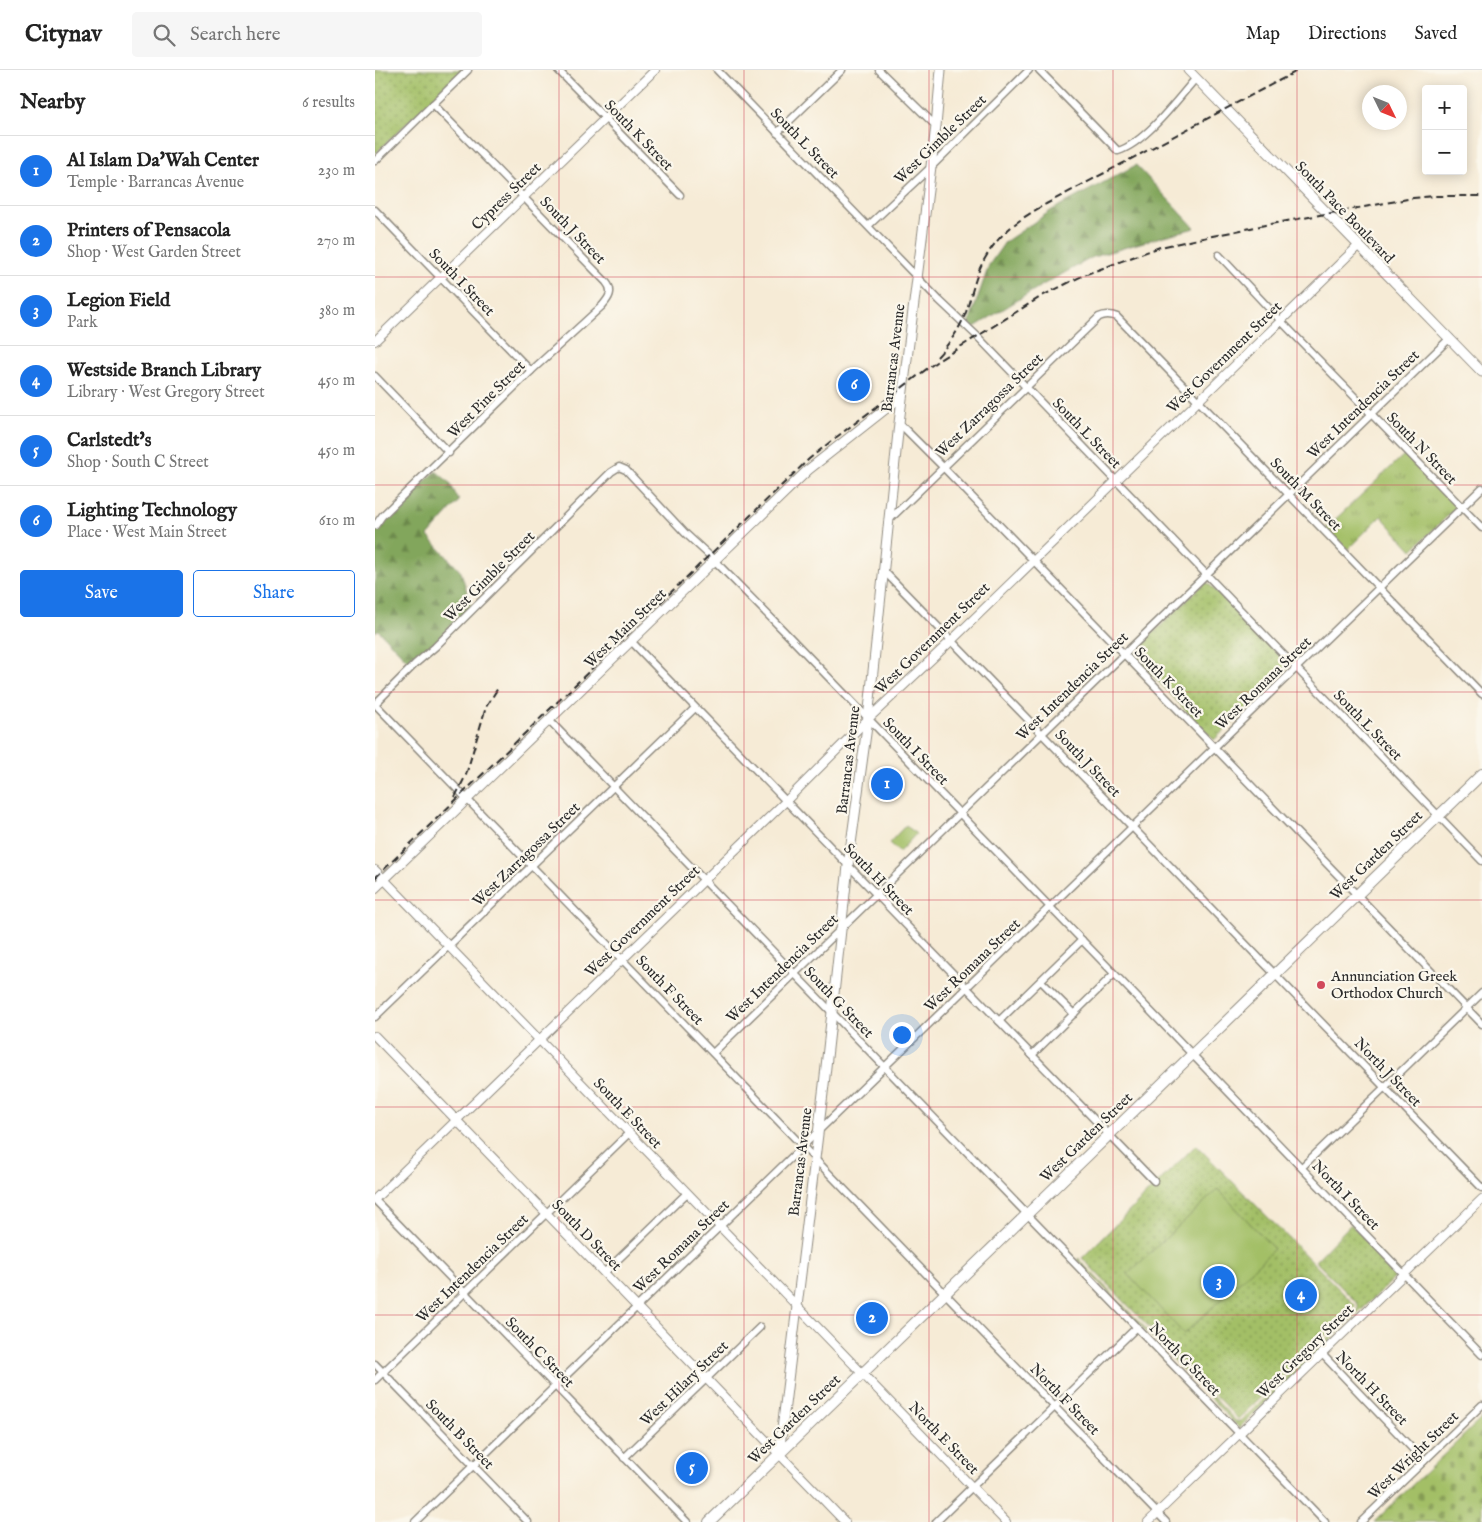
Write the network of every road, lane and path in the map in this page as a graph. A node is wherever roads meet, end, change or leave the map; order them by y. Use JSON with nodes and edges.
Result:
{"nodes":[{"id":1,"x":468,"y":70,"type":"edge"},
{"id":2,"x":558,"y":70,"type":"edge"},
{"id":3,"x":655,"y":70,"type":"edge"},
{"id":4,"x":717,"y":70,"type":"edge"},
{"id":5,"x":842,"y":70,"type":"edge"},
{"id":6,"x":879,"y":70,"type":"edge"},
{"id":7,"x":941,"y":70,"type":"edge"},
{"id":8,"x":1029,"y":70,"type":"edge"},
{"id":9,"x":1039,"y":70,"type":"edge"},
{"id":10,"x":1189,"y":70,"type":"edge"},
{"id":11,"x":1196,"y":78,"type":"junction"},
{"id":12,"x":433,"y":104,"type":"junction"},
{"id":13,"x":605,"y":118,"type":"junction"},
{"id":14,"x":936,"y":126,"type":"junction"},
{"id":15,"x":777,"y":133,"type":"junction"},
{"id":16,"x":375,"y":160,"type":"edge"},
{"id":17,"x":931,"y":167,"type":"junction"},
{"id":18,"x":680,"y":195,"type":"dead end"},
{"id":19,"x":523,"y":198,"type":"junction"},
{"id":20,"x":375,"y":210,"type":"edge"},
{"id":21,"x":868,"y":226,"type":"junction"},
{"id":22,"x":1359,"y":245,"type":"junction"},
{"id":23,"x":1219,"y":255,"type":"dead end"},
{"id":24,"x":917,"y":277,"type":"junction"},
{"id":25,"x":441,"y":278,"type":"junction"},
{"id":26,"x":611,"y":289,"type":"joint"},
{"id":27,"x":1110,"y":315,"type":"joint"},
{"id":28,"x":1281,"y":321,"type":"junction"},
{"id":29,"x":1450,"y":338,"type":"junction"},
{"id":30,"x":375,"y":341,"type":"edge"},
{"id":31,"x":531,"y":371,"type":"junction"},
{"id":32,"x":1482,"y":372,"type":"edge"},
{"id":33,"x":375,"y":376,"type":"edge"},
{"id":34,"x":1025,"y":388,"type":"junction"},
{"id":35,"x":902,"y":396,"type":"junction"},
{"id":36,"x":1199,"y":401,"type":"junction"},
{"id":37,"x":1371,"y":414,"type":"junction"},
{"id":38,"x":899,"y":424,"type":"junction"},
{"id":39,"x":449,"y":453,"type":"junction"},
{"id":40,"x":621,"y":467,"type":"joint"},
{"id":41,"x":943,"y":467,"type":"junction"},
{"id":42,"x":1116,"y":481,"type":"junction"},
{"id":43,"x":1482,"y":488,"type":"edge"},
{"id":44,"x":1288,"y":494,"type":"junction"},
{"id":45,"x":1462,"y":507,"type":"junction"},
{"id":46,"x":889,"y":520,"type":"junction"},
{"id":47,"x":375,"y":526,"type":"edge"},
{"id":48,"x":1482,"y":528,"type":"edge"},
{"id":49,"x":714,"y":560,"type":"junction"},
{"id":50,"x":1033,"y":560,"type":"junction"},
{"id":51,"x":883,"y":570,"type":"junction"},
{"id":52,"x":1206,"y":574,"type":"junction"},
{"id":53,"x":1379,"y":588,"type":"junction"},
{"id":54,"x":952,"y":640,"type":"junction"},
{"id":55,"x":631,"y":641,"type":"junction"},
{"id":56,"x":1124,"y":654,"type":"junction"},
{"id":57,"x":1296,"y":668,"type":"junction"},
{"id":58,"x":1482,"y":694,"type":"edge"},
{"id":59,"x":375,"y":704,"type":"edge"},
{"id":60,"x":695,"y":708,"type":"junction"},
{"id":61,"x":867,"y":719,"type":"junction"},
{"id":62,"x":549,"y":720,"type":"junction"},
{"id":63,"x":1042,"y":733,"type":"junction"},
{"id":64,"x":1215,"y":747,"type":"junction"},
{"id":65,"x":1482,"y":774,"type":"edge"},
{"id":66,"x":613,"y":787,"type":"junction"},
{"id":67,"x":467,"y":800,"type":"junction"},
{"id":68,"x":786,"y":801,"type":"junction"},
{"id":69,"x":959,"y":814,"type":"junction"},
{"id":70,"x":1439,"y":816,"type":"junction"},
{"id":71,"x":1132,"y":826,"type":"junction"},
{"id":72,"x":1482,"y":861,"type":"edge"},
{"id":73,"x":532,"y":866,"type":"junction"},
{"id":74,"x":848,"y":866,"type":"junction"},
{"id":75,"x":375,"y":870,"type":"edge"},
{"id":76,"x":384,"y":880,"type":"junction"},
{"id":77,"x":704,"y":880,"type":"junction"},
{"id":78,"x":375,"y":888,"type":"edge"},
{"id":79,"x":876,"y":894,"type":"junction"},
{"id":80,"x":1357,"y":894,"type":"junction"},
{"id":81,"x":1049,"y":907,"type":"junction"},
{"id":82,"x":841,"y":928,"type":"junction"},
{"id":83,"x":1082,"y":940,"type":"junction"},
{"id":84,"x":449,"y":947,"type":"junction"},
{"id":85,"x":623,"y":959,"type":"junction"},
{"id":86,"x":794,"y":974,"type":"junction"},
{"id":87,"x":1114,"y":974,"type":"junction"},
{"id":88,"x":1275,"y":974,"type":"junction"},
{"id":89,"x":1041,"y":981,"type":"junction"},
{"id":90,"x":967,"y":988,"type":"junction"},
{"id":91,"x":1482,"y":993,"type":"edge"},
{"id":92,"x":1466,"y":1008,"type":"junction"},
{"id":93,"x":831,"y":1012,"type":"junction"},
{"id":94,"x":1074,"y":1014,"type":"junction"},
{"id":95,"x":375,"y":1017,"type":"edge"},
{"id":96,"x":999,"y":1021,"type":"junction"},
{"id":97,"x":1482,"y":1024,"type":"edge"},
{"id":98,"x":375,"y":1036,"type":"edge"},
{"id":99,"x":539,"y":1040,"type":"junction"},
{"id":100,"x":713,"y":1053,"type":"junction"},
{"id":101,"x":1192,"y":1054,"type":"junction"},
{"id":102,"x":1032,"y":1056,"type":"junction"},
{"id":103,"x":885,"y":1067,"type":"junction"},
{"id":104,"x":1384,"y":1087,"type":"junction"},
{"id":105,"x":457,"y":1120,"type":"junction"},
{"id":106,"x":818,"y":1132,"type":"junction"},
{"id":107,"x":629,"y":1133,"type":"junction"},
{"id":108,"x":1109,"y":1135,"type":"junction"},
{"id":109,"x":803,"y":1146,"type":"junction"},
{"id":110,"x":815,"y":1158,"type":"junction"},
{"id":111,"x":1302,"y":1167,"type":"junction"},
{"id":112,"x":1154,"y":1181,"type":"dead end"},
{"id":113,"x":1482,"y":1188,"type":"edge"},
{"id":114,"x":687,"y":1193,"type":"junction"},
{"id":115,"x":375,"y":1199,"type":"edge"},
{"id":116,"x":1482,"y":1200,"type":"edge"},
{"id":117,"x":546,"y":1214,"type":"junction"},
{"id":118,"x":1028,"y":1214,"type":"junction"},
{"id":119,"x":719,"y":1227,"type":"junction"},
{"id":120,"x":604,"y":1273,"type":"junction"},
{"id":121,"x":1405,"y":1274,"type":"junction"},
{"id":122,"x":465,"y":1293,"type":"junction"},
{"id":123,"x":946,"y":1294,"type":"junction"},
{"id":124,"x":797,"y":1306,"type":"junction"},
{"id":125,"x":637,"y":1307,"type":"junction"},
{"id":126,"x":760,"y":1327,"type":"dead end"},
{"id":127,"x":1137,"y":1327,"type":"junction"},
{"id":128,"x":1322,"y":1354,"type":"junction"},
{"id":129,"x":1482,"y":1355,"type":"edge"},
{"id":130,"x":375,"y":1364,"type":"edge"},
{"id":131,"x":383,"y":1372,"type":"junction"},
{"id":132,"x":863,"y":1374,"type":"junction"},
{"id":133,"x":706,"y":1379,"type":"junction"},
{"id":134,"x":375,"y":1380,"type":"edge"},
{"id":135,"x":555,"y":1386,"type":"junction"},
{"id":136,"x":1482,"y":1405,"type":"edge"},
{"id":137,"x":1055,"y":1406,"type":"junction"},
{"id":138,"x":1240,"y":1433,"type":"junction"},
{"id":139,"x":779,"y":1454,"type":"junction"},
{"id":140,"x":624,"y":1458,"type":"junction"},
{"id":141,"x":1424,"y":1461,"type":"junction"},
{"id":142,"x":473,"y":1466,"type":"junction"},
{"id":143,"x":972,"y":1487,"type":"junction"},
{"id":144,"x":1157,"y":1513,"type":"junction"},
{"id":145,"x":415,"y":1522,"type":"edge"},
{"id":146,"x":528,"y":1522,"type":"edge"},
{"id":147,"x":687,"y":1522,"type":"edge"},
{"id":148,"x":709,"y":1522,"type":"edge"},
{"id":149,"x":845,"y":1522,"type":"edge"},
{"id":150,"x":936,"y":1522,"type":"edge"},
{"id":151,"x":1006,"y":1522,"type":"edge"},
{"id":152,"x":1148,"y":1522,"type":"edge"},
{"id":153,"x":1167,"y":1522,"type":"edge"},
{"id":154,"x":1325,"y":1522,"type":"edge"},
{"id":155,"x":1361,"y":1522,"type":"edge"}],
"edges":[{"from":1,"to":12,"type":"street"},
{"from":2,"to":13,"type":"street","name":"South K Street"},
{"from":3,"to":13,"type":"street","name":"Cypress Street"},
{"from":4,"to":15,"type":"street","name":"South L Street"},
{"from":5,"to":15,"type":"street"},
{"from":6,"to":14,"type":"street"},
{"from":7,"to":14,"type":"main road","name":"Barrancas Avenue"},
{"from":8,"to":17,"type":"street","name":"West Gimble Street"},
{"from":9,"to":11,"type":"street"},
{"from":10,"to":11,"type":"main road","name":"South Pace Boulevard"},
{"from":11,"to":22,"type":"main road","name":"South Pace Boulevard"},
{"from":12,"to":16,"type":"street"},
{"from":12,"to":19,"type":"street","name":"South J Street"},
{"from":13,"to":18,"type":"street","name":"South K Street"},
{"from":13,"to":19,"type":"street","name":"Cypress Street"},
{"from":14,"to":17,"type":"main road","name":"Barrancas Avenue"},
{"from":15,"to":21,"type":"street","name":"South L Street"},
{"from":17,"to":21,"type":"street","name":"West Gimble Street"},
{"from":17,"to":24,"type":"main road","name":"Barrancas Avenue"},
{"from":19,"to":25,"type":"street","name":"Cypress Street"},
{"from":19,"to":26,"type":"street","name":"South J Street"},
{"from":20,"to":25,"type":"street","name":"South I Street"},
{"from":21,"to":24,"type":"street","name":"South L Street"},
{"from":22,"to":28,"type":"street","name":"West Government Street"},
{"from":22,"to":29,"type":"main road","name":"South Pace Boulevard"},
{"from":23,"to":28,"type":"street","name":"South N Street"},
{"from":24,"to":34,"type":"street","name":"South L Street"},
{"from":24,"to":35,"type":"main road","name":"Barrancas Avenue"},
{"from":25,"to":30,"type":"street","name":"Cypress Street"},
{"from":25,"to":31,"type":"street","name":"South I Street"},
{"from":26,"to":31,"type":"street","name":"West Pine Street"},
{"from":27,"to":34,"type":"street","name":"West Zarragossa Street"},
{"from":27,"to":36,"type":"street","name":"South M Street"},
{"from":28,"to":36,"type":"street","name":"West Government Street"},
{"from":28,"to":37,"type":"street","name":"South N Street"},
{"from":29,"to":32,"type":"main road","name":"South Pace Boulevard"},
{"from":29,"to":37,"type":"street","name":"West Intendencia Street"},
{"from":31,"to":39,"type":"street","name":"West Pine Street"},
{"from":33,"to":39,"type":"street"},
{"from":34,"to":41,"type":"street","name":"West Zarragossa Street"},
{"from":34,"to":42,"type":"street","name":"South L Street"},
{"from":35,"to":38,"type":"main road","name":"Barrancas Avenue"},
{"from":35,"to":49,"type":"main road","name":"West Main Street"},
{"from":36,"to":42,"type":"street","name":"West Government Street"},
{"from":36,"to":44,"type":"street","name":"South M Street"},
{"from":37,"to":44,"type":"street","name":"West Intendencia Street"},
{"from":37,"to":45,"type":"street","name":"South N Street"},
{"from":38,"to":41,"type":"street","name":"South K Street"},
{"from":38,"to":46,"type":"main road","name":"Barrancas Avenue"},
{"from":39,"to":47,"type":"street","name":"West Pine Street"},
{"from":40,"to":49,"type":"street","name":"South I Street"},
{"from":40,"to":59,"type":"street","name":"West Gimble Street"},
{"from":41,"to":46,"type":"street","name":"West Zarragossa Street"},
{"from":41,"to":50,"type":"street","name":"South K Street"},
{"from":42,"to":50,"type":"street","name":"West Government Street"},
{"from":42,"to":52,"type":"street","name":"South L Street"},
{"from":43,"to":45,"type":"street","name":"West Romana Street"},
{"from":44,"to":52,"type":"street","name":"West Intendencia Street"},
{"from":44,"to":53,"type":"street","name":"South M Street"},
{"from":45,"to":48,"type":"street","name":"South N Street"},
{"from":45,"to":53,"type":"street","name":"West Romana Street"},
{"from":46,"to":51,"type":"main road","name":"Barrancas Avenue"},
{"from":49,"to":55,"type":"main road","name":"West Main Street"},
{"from":49,"to":61,"type":"street","name":"South I Street"},
{"from":50,"to":54,"type":"street","name":"West Government Street"},
{"from":50,"to":56,"type":"street","name":"South K Street"},
{"from":51,"to":54,"type":"street","name":"South J Street"},
{"from":51,"to":61,"type":"main road","name":"Barrancas Avenue"},
{"from":52,"to":56,"type":"street","name":"West Intendencia Street"},
{"from":52,"to":57,"type":"street","name":"South L Street"},
{"from":53,"to":57,"type":"street","name":"West Romana Street"},
{"from":53,"to":58,"type":"street","name":"South M Street"},
{"from":54,"to":61,"type":"street","name":"West Government Street"},
{"from":54,"to":63,"type":"street","name":"South J Street"},
{"from":55,"to":60,"type":"street","name":"South H Street"},
{"from":55,"to":62,"type":"main road","name":"West Main Street"},
{"from":56,"to":63,"type":"street","name":"West Intendencia Street"},
{"from":56,"to":64,"type":"street","name":"South K Street"},
{"from":57,"to":64,"type":"street","name":"West Romana Street"},
{"from":57,"to":70,"type":"street","name":"South L Street"},
{"from":59,"to":67,"type":"street","name":"South F Street"},
{"from":60,"to":66,"type":"street","name":"West Zarragossa Street"},
{"from":60,"to":68,"type":"street","name":"South H Street"},
{"from":61,"to":68,"type":"street","name":"West Government Street"},
{"from":61,"to":69,"type":"street","name":"South I Street"},
{"from":61,"to":74,"type":"main road","name":"Barrancas Avenue"},
{"from":62,"to":66,"type":"street","name":"South G Street"},
{"from":62,"to":67,"type":"main road","name":"West Main Street"},
{"from":63,"to":69,"type":"street","name":"West Intendencia Street"},
{"from":63,"to":71,"type":"street","name":"South J Street"},
{"from":64,"to":71,"type":"street","name":"West Romana Street"},
{"from":64,"to":80,"type":"street","name":"South K Street"},
{"from":65,"to":70,"type":"main road","name":"West Garden Street"},
{"from":66,"to":73,"type":"street","name":"West Zarragossa Street"},
{"from":66,"to":77,"type":"street","name":"South G Street"},
{"from":67,"to":73,"type":"street","name":"South F Street"},
{"from":67,"to":76,"type":"main road","name":"West Main Street"},
{"from":68,"to":74,"type":"street","name":"South H Street"},
{"from":68,"to":77,"type":"street","name":"West Government Street"},
{"from":69,"to":79,"type":"street","name":"West Intendencia Street"},
{"from":69,"to":81,"type":"street","name":"South I Street"},
{"from":70,"to":72,"type":"street","name":"South L Street"},
{"from":70,"to":80,"type":"main road","name":"West Garden Street"},
{"from":71,"to":81,"type":"street","name":"West Romana Street"},
{"from":71,"to":88,"type":"street","name":"South J Street"},
{"from":73,"to":84,"type":"street","name":"West Zarragossa Street"},
{"from":73,"to":85,"type":"street","name":"South F Street"},
{"from":74,"to":79,"type":"street","name":"South H Street"},
{"from":74,"to":82,"type":"main road","name":"Barrancas Avenue"},
{"from":75,"to":76,"type":"street","name":"South E Street"},
{"from":76,"to":78,"type":"main road","name":"West Main Street"},
{"from":76,"to":84,"type":"street","name":"South E Street"},
{"from":77,"to":85,"type":"street","name":"West Government Street"},
{"from":77,"to":86,"type":"street","name":"South G Street"},
{"from":79,"to":82,"type":"street","name":"West Intendencia Street"},
{"from":79,"to":90,"type":"street","name":"South H Street"},
{"from":80,"to":88,"type":"main road","name":"West Garden Street"},
{"from":80,"to":92,"type":"street","name":"South K Street"},
{"from":81,"to":83,"type":"street","name":"South I Street"},
{"from":81,"to":90,"type":"street","name":"West Romana Street"},
{"from":82,"to":86,"type":"street","name":"West Intendencia Street"},
{"from":82,"to":93,"type":"main road","name":"Barrancas Avenue"},
{"from":83,"to":87,"type":"street","name":"South I Street"},
{"from":83,"to":89,"type":"street"},
{"from":84,"to":95,"type":"street","name":"West Zarragossa Street"},
{"from":84,"to":99,"type":"street","name":"South E Street"},
{"from":85,"to":99,"type":"street","name":"West Government Street"},
{"from":85,"to":100,"type":"street","name":"South F Street"},
{"from":86,"to":93,"type":"street","name":"South G Street"},
{"from":86,"to":100,"type":"street","name":"West Intendencia Street"},
{"from":87,"to":94,"type":"street"},
{"from":87,"to":101,"type":"street","name":"South I Street"},
{"from":88,"to":101,"type":"main road","name":"West Garden Street"},
{"from":88,"to":104,"type":"street","name":"North J Street"},
{"from":89,"to":94,"type":"street"},
{"from":89,"to":96,"type":"street"},
{"from":90,"to":96,"type":"street","name":"South H Street"},
{"from":90,"to":103,"type":"street","name":"West Romana Street"},
{"from":91,"to":92,"type":"street"},
{"from":92,"to":97,"type":"street","name":"South K Street"},
{"from":92,"to":104,"type":"street"},
{"from":93,"to":103,"type":"street","name":"South G Street"},
{"from":93,"to":106,"type":"main road","name":"Barrancas Avenue"},
{"from":94,"to":102,"type":"street"},
{"from":96,"to":102,"type":"street","name":"South H Street"},
{"from":98,"to":105,"type":"street","name":"South D Street"},
{"from":99,"to":105,"type":"street","name":"West Government Street"},
{"from":99,"to":107,"type":"street","name":"South E Street"},
{"from":100,"to":109,"type":"street","name":"South F Street"},
{"from":101,"to":108,"type":"main road","name":"West Garden Street"},
{"from":101,"to":111,"type":"street","name":"North I Street"},
{"from":102,"to":108,"type":"street","name":"South H Street"},
{"from":103,"to":106,"type":"street","name":"West Romana Street"},
{"from":103,"to":118,"type":"street","name":"South G Street"},
{"from":104,"to":111,"type":"street"},
{"from":104,"to":113,"type":"street","name":"North J Street"},
{"from":105,"to":115,"type":"street","name":"West Government Street"},
{"from":105,"to":117,"type":"street","name":"South D Street"},
{"from":106,"to":109,"type":"street","name":"West Romana Street"},
{"from":106,"to":110,"type":"main road","name":"Barrancas Avenue"},
{"from":107,"to":114,"type":"street","name":"South E Street"},
{"from":107,"to":117,"type":"street","name":"West Intendencia Street"},
{"from":108,"to":112,"type":"street"},
{"from":108,"to":118,"type":"main road","name":"West Garden Street"},
{"from":109,"to":110,"type":"street","name":"South F Street"},
{"from":109,"to":119,"type":"street","name":"West Romana Street"},
{"from":110,"to":123,"type":"street","name":"South F Street"},
{"from":110,"to":124,"type":"main road","name":"Barrancas Avenue"},
{"from":111,"to":121,"type":"street","name":"North I Street"},
{"from":114,"to":119,"type":"street","name":"South E Street"},
{"from":114,"to":120,"type":"street"},
{"from":115,"to":122,"type":"street","name":"South C Street"},
{"from":116,"to":121,"type":"street","name":"West Gregory Street"},
{"from":117,"to":120,"type":"street","name":"South D Street"},
{"from":117,"to":122,"type":"street","name":"West Intendencia Street"},
{"from":118,"to":123,"type":"main road","name":"West Garden Street"},
{"from":118,"to":127,"type":"street","name":"North G Street"},
{"from":119,"to":124,"type":"street","name":"South E Street"},
{"from":119,"to":125,"type":"street","name":"West Romana Street"},
{"from":120,"to":125,"type":"street","name":"South D Street"},
{"from":121,"to":128,"type":"street","name":"West Gregory Street"},
{"from":121,"to":129,"type":"street","name":"North I Street"},
{"from":122,"to":131,"type":"street","name":"West Intendencia Street"},
{"from":122,"to":135,"type":"street","name":"South C Street"},
{"from":123,"to":132,"type":"main road","name":"West Garden Street"},
{"from":123,"to":137,"type":"street","name":"North F Street"},
{"from":124,"to":132,"type":"street","name":"South E Street"},
{"from":124,"to":139,"type":"main road","name":"Barrancas Avenue"},
{"from":125,"to":133,"type":"street","name":"South D Street"},
{"from":125,"to":135,"type":"street","name":"West Romana Street"},
{"from":126,"to":133,"type":"street","name":"West Hilary Street"},
{"from":127,"to":137,"type":"street"},
{"from":127,"to":138,"type":"street","name":"North G Street"},
{"from":128,"to":138,"type":"street","name":"West Gregory Street"},
{"from":128,"to":141,"type":"street","name":"North H Street"},
{"from":130,"to":131,"type":"street","name":"South B Street"},
{"from":131,"to":134,"type":"street","name":"West Intendencia Street"},
{"from":131,"to":142,"type":"street","name":"South B Street"},
{"from":132,"to":139,"type":"main road","name":"West Garden Street"},
{"from":132,"to":143,"type":"street","name":"North E Street"},
{"from":133,"to":139,"type":"street","name":"South D Street"},
{"from":133,"to":140,"type":"street","name":"West Hilary Street"},
{"from":135,"to":140,"type":"street","name":"South C Street"},
{"from":135,"to":142,"type":"street","name":"West Romana Street"},
{"from":136,"to":141,"type":"street","name":"West Wright Street"},
{"from":137,"to":143,"type":"street"},
{"from":137,"to":144,"type":"street","name":"North F Street"},
{"from":138,"to":144,"type":"street","name":"West Gregory Street"},
{"from":138,"to":154,"type":"street","name":"North G Street"},
{"from":139,"to":148,"type":"main road","name":"West Garden Street"},
{"from":139,"to":149,"type":"street","name":"South D Street"},
{"from":140,"to":147,"type":"street","name":"South C Street"},
{"from":141,"to":155,"type":"street","name":"West Wright Street"},
{"from":142,"to":145,"type":"street","name":"West Romana Street"},
{"from":142,"to":146,"type":"street","name":"South B Street"},
{"from":143,"to":150,"type":"street"},
{"from":143,"to":151,"type":"street","name":"North E Street"},
{"from":144,"to":152,"type":"street","name":"West Gregory Street"},
{"from":144,"to":153,"type":"street","name":"North F Street"}]}
